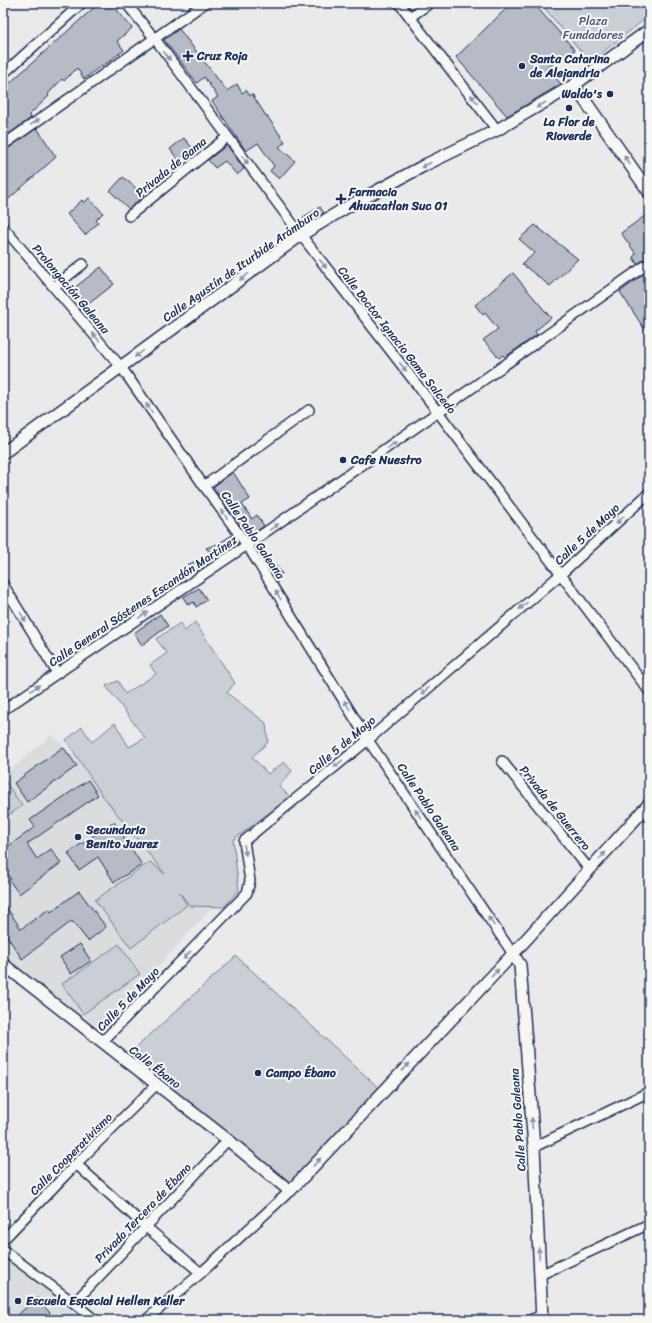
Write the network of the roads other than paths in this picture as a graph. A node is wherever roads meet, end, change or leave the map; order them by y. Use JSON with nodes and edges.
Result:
{"nodes":[{"id":1,"x":82,"y":3,"type":"edge"},
{"id":2,"x":126,"y":3,"type":"edge"},
{"id":3,"x":205,"y":3,"type":"edge"},
{"id":4,"x":399,"y":3,"type":"edge"},
{"id":5,"x":430,"y":3,"type":"edge"},
{"id":6,"x":410,"y":17,"type":"junction"},
{"id":7,"x":649,"y":30,"type":"edge"},
{"id":8,"x":155,"y":39,"type":"junction"},
{"id":9,"x":3,"y":74,"type":"edge"},
{"id":10,"x":574,"y":85,"type":"junction"},
{"id":11,"x":497,"y":130,"type":"junction"},
{"id":12,"x":228,"y":136,"type":"junction"},
{"id":13,"x":3,"y":145,"type":"edge"},
{"id":14,"x":649,"y":192,"type":"edge"},
{"id":15,"x":129,"y":216,"type":"dead end"},
{"id":16,"x":3,"y":226,"type":"edge"},
{"id":17,"x":301,"y":235,"type":"junction"},
{"id":18,"x":649,"y":262,"type":"edge"},
{"id":19,"x":83,"y":264,"type":"dead end"},
{"id":20,"x":54,"y":287,"type":"junction"},
{"id":21,"x":121,"y":367,"type":"junction"},
{"id":22,"x":309,"y":410,"type":"dead end"},
{"id":23,"x":438,"y":412,"type":"junction"},
{"id":24,"x":3,"y":453,"type":"edge"},
{"id":25,"x":204,"y":486,"type":"junction"},
{"id":26,"x":649,"y":493,"type":"edge"},
{"id":27,"x":247,"y":545,"type":"junction"},
{"id":28,"x":561,"y":574,"type":"junction"},
{"id":29,"x":3,"y":584,"type":"edge"},
{"id":30,"x":57,"y":673,"type":"junction"},
{"id":31,"x":649,"y":691,"type":"edge"},
{"id":32,"x":3,"y":710,"type":"edge"},
{"id":33,"x":368,"y":740,"type":"junction"},
{"id":34,"x":502,"y":761,"type":"dead end"},
{"id":35,"x":649,"y":804,"type":"edge"},
{"id":36,"x":589,"y":869,"type":"junction"},
{"id":37,"x":513,"y":954,"type":"junction"},
{"id":38,"x":3,"y":964,"type":"edge"},
{"id":39,"x":102,"y":1042,"type":"junction"},
{"id":40,"x":156,"y":1085,"type":"junction"},
{"id":41,"x":649,"y":1092,"type":"edge"},
{"id":42,"x":228,"y":1140,"type":"junction"},
{"id":43,"x":534,"y":1147,"type":"junction"},
{"id":44,"x":76,"y":1164,"type":"junction"},
{"id":45,"x":290,"y":1191,"type":"junction"},
{"id":46,"x":649,"y":1224,"type":"edge"},
{"id":47,"x":146,"y":1227,"type":"junction"},
{"id":48,"x":3,"y":1240,"type":"edge"},
{"id":49,"x":3,"y":1250,"type":"edge"},
{"id":50,"x":201,"y":1273,"type":"junction"},
{"id":51,"x":540,"y":1275,"type":"junction"},
{"id":52,"x":74,"y":1303,"type":"junction"},
{"id":53,"x":542,"y":1318,"type":"edge"},
{"id":54,"x":95,"y":1320,"type":"edge"},
{"id":55,"x":146,"y":1320,"type":"edge"},
{"id":56,"x":530,"y":1320,"type":"edge"}],
"edges":[{"from":1,"to":9,"type":"street"},
{"from":2,"to":8,"type":"street","name":"Calle Doctor Ignacio Gama Salcedo"},
{"from":3,"to":8,"type":"street"},
{"from":4,"to":6,"type":"street"},
{"from":5,"to":6,"type":"street"},
{"from":11,"to":6,"type":"street","one_way":true},
{"from":7,"to":10,"type":"street","name":"Calle Agustín de Iturbide Arámburo"},
{"from":8,"to":12,"type":"street","name":"Calle Doctor Ignacio Gama Salcedo","one_way":true},
{"from":13,"to":8,"type":"street","one_way":true},
{"from":10,"to":11,"type":"street","name":"Calle Agustín de Iturbide Arámburo","one_way":true},
{"from":14,"to":10,"type":"street","one_way":true},
{"from":11,"to":17,"type":"street","name":"Calle Agustín de Iturbide Arámburo","one_way":true},
{"from":12,"to":15,"type":"street","name":"Privada de Gama"},
{"from":12,"to":17,"type":"street","name":"Calle Doctor Ignacio Gama Salcedo","one_way":true},
{"from":16,"to":20,"type":"street","name":"Prolongación Galeana"},
{"from":17,"to":21,"type":"street","name":"Calle Agustín de Iturbide Arámburo","one_way":true},
{"from":17,"to":23,"type":"street","name":"Calle Doctor Ignacio Gama Salcedo","one_way":true},
{"from":18,"to":23,"type":"street","name":"Calle General Sóstenes Escandón Martínez"},
{"from":19,"to":20,"type":"street"},
{"from":21,"to":20,"type":"street","name":"Prolongación Galeana","one_way":true},
{"from":21,"to":24,"type":"street","name":"Calle Agustín de Iturbide Arámburo"},
{"from":25,"to":21,"type":"street","name":"Calle Pablo Galeana","one_way":true},
{"from":22,"to":25,"type":"street"},
{"from":27,"to":23,"type":"street","name":"Calle General Sóstenes Escandón Martínez","one_way":true},
{"from":23,"to":28,"type":"street","name":"Calle Doctor Ignacio Gama Salcedo"},
{"from":27,"to":25,"type":"street","name":"Calle Pablo Galeana","one_way":true},
{"from":26,"to":28,"type":"street","name":"Calle 5 de Mayo","one_way":true},
{"from":30,"to":27,"type":"street","name":"Calle General Sóstenes Escandón Martínez","one_way":true},
{"from":33,"to":27,"type":"street","name":"Calle Pablo Galeana","one_way":true},
{"from":28,"to":31,"type":"street","name":"Calle Doctor Ignacio Gama Salcedo"},
{"from":28,"to":33,"type":"street","name":"Calle 5 de Mayo","one_way":true},
{"from":29,"to":30,"type":"street","one_way":true},
{"from":32,"to":30,"type":"street","name":"Calle General Sóstenes Escandón Martínez","one_way":true},
{"from":37,"to":33,"type":"street","name":"Calle Pablo Galeana","one_way":true},
{"from":33,"to":39,"type":"street","name":"Calle 5 de Mayo","one_way":true},
{"from":34,"to":36,"type":"street","name":"Privada de Guerrero"},
{"from":36,"to":35,"type":"street","one_way":true},
{"from":36,"to":37,"type":"street"},
{"from":43,"to":37,"type":"street","name":"Calle Pablo Galeana","one_way":true},
{"from":45,"to":37,"type":"street","one_way":true},
{"from":38,"to":39,"type":"street","name":"Calle Ébano"},
{"from":39,"to":40,"type":"street","name":"Calle Ébano"},
{"from":40,"to":42,"type":"street","name":"Calle Ébano"},
{"from":40,"to":44,"type":"street","name":"Calle Cooperativismo"},
{"from":41,"to":43,"type":"street"},
{"from":42,"to":45,"type":"street","name":"Calle Ébano"},
{"from":42,"to":47,"type":"street","name":"Privada Tercera de Ébano"},
{"from":51,"to":43,"type":"street","name":"Calle Pablo Galeana","one_way":true},
{"from":44,"to":47,"type":"street"},
{"from":44,"to":48,"type":"street","name":"Calle Cooperativismo"},
{"from":45,"to":50,"type":"street"},
{"from":46,"to":51,"type":"street"},
{"from":47,"to":50,"type":"street"},
{"from":47,"to":52,"type":"street","name":"Privada Tercera de Ébano"},
{"from":49,"to":52,"type":"street"},
{"from":50,"to":55,"type":"street"},
{"from":51,"to":53,"type":"street","name":"Calle Pablo Galeana"},
{"from":52,"to":54,"type":"street"},
{"from":53,"to":56,"type":"street"}]}
